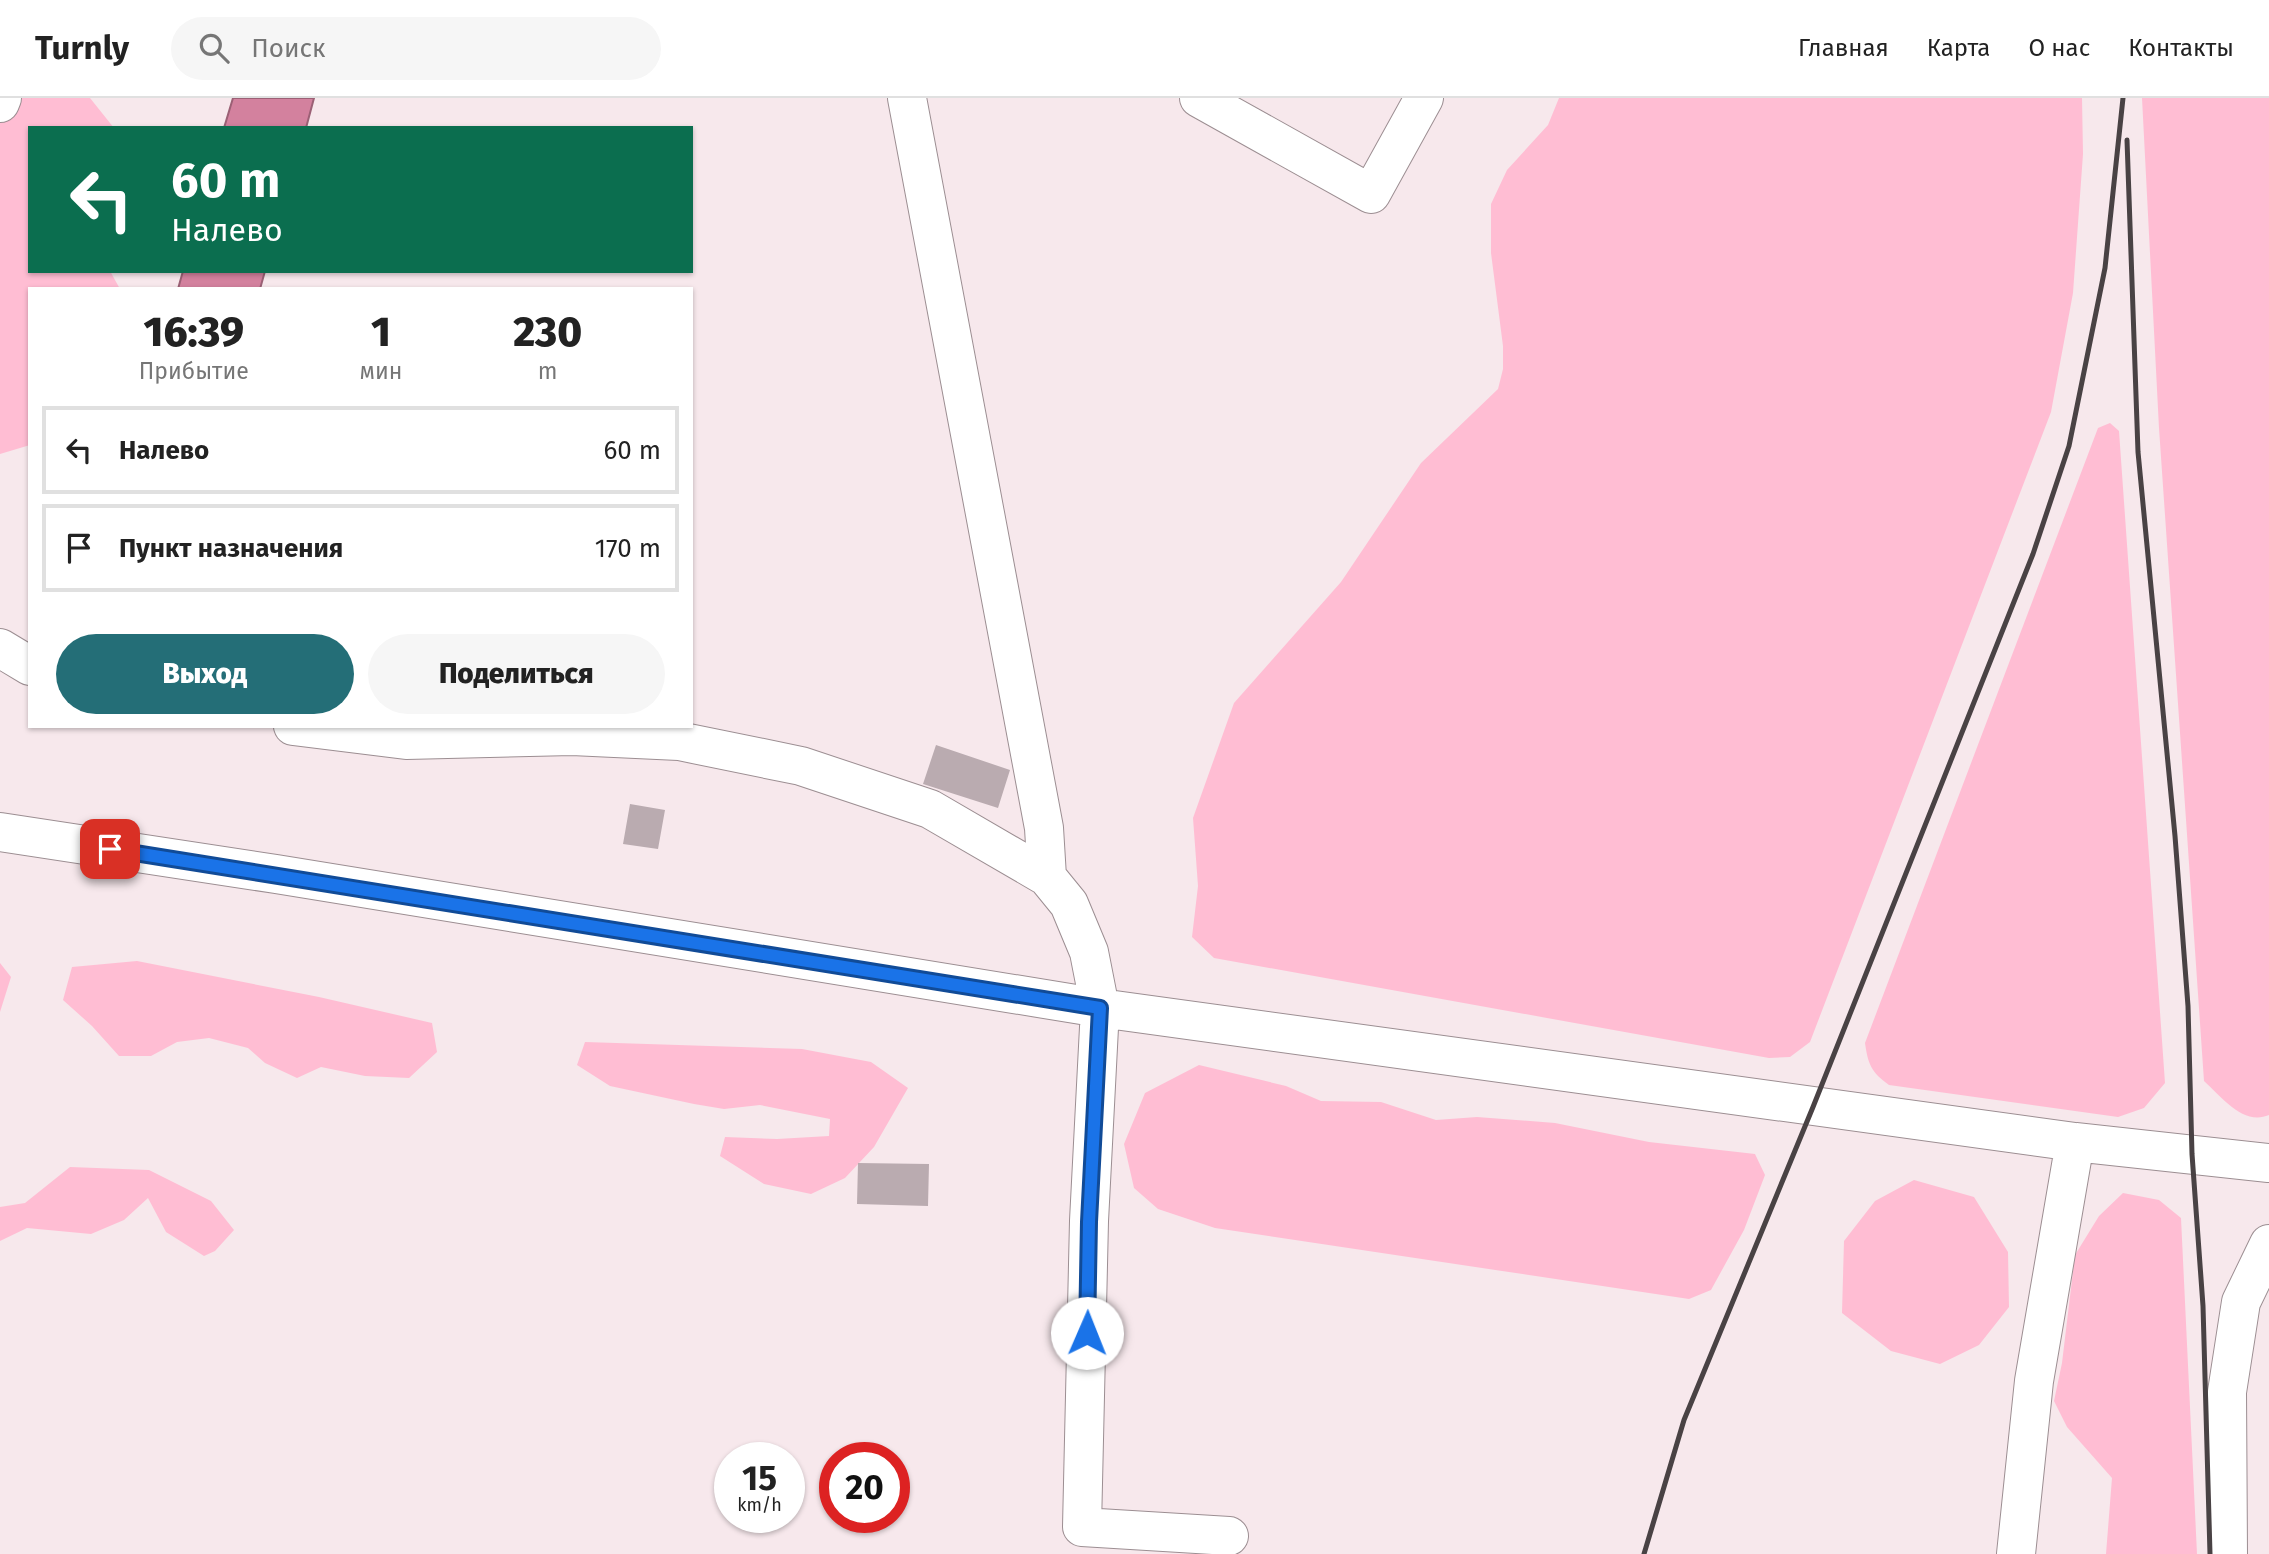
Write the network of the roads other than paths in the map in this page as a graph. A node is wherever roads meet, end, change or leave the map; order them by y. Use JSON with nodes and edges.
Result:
{"nodes":[{"id":1,"x":2,"y":98,"type":"edge"},
{"id":2,"x":907,"y":98,"type":"edge"},
{"id":3,"x":1199,"y":98,"type":"edge"},
{"id":4,"x":1424,"y":98,"type":"edge"},
{"id":5,"x":0,"y":103,"type":"edge"},
{"id":6,"x":0,"y":648,"type":"edge"},
{"id":7,"x":28,"y":665,"type":"edge"},
{"id":8,"x":309,"y":728,"type":"edge"},
{"id":9,"x":0,"y":832,"type":"edge"},
{"id":10,"x":1047,"y":877,"type":"junction"},
{"id":11,"x":1100,"y":1008,"type":"junction"},
{"id":12,"x":2075,"y":1142,"type":"junction"},
{"id":13,"x":2269,"y":1163,"type":"edge"},
{"id":14,"x":2269,"y":1244,"type":"edge"},
{"id":15,"x":1229,"y":1536,"type":"dead end"},
{"id":16,"x":2016,"y":1554,"type":"edge"},
{"id":17,"x":2228,"y":1554,"type":"edge"}],
"edges":[{"from":1,"to":5,"type":"street"},
{"from":2,"to":10,"type":"street"},
{"from":3,"to":4,"type":"street"},
{"from":6,"to":7,"type":"street"},
{"from":8,"to":10,"type":"street"},
{"from":9,"to":11,"type":"street"},
{"from":10,"to":11,"type":"street"},
{"from":11,"to":12,"type":"street"},
{"from":11,"to":15,"type":"street"},
{"from":12,"to":13,"type":"street"},
{"from":12,"to":16,"type":"street"},
{"from":14,"to":17,"type":"street"}]}
